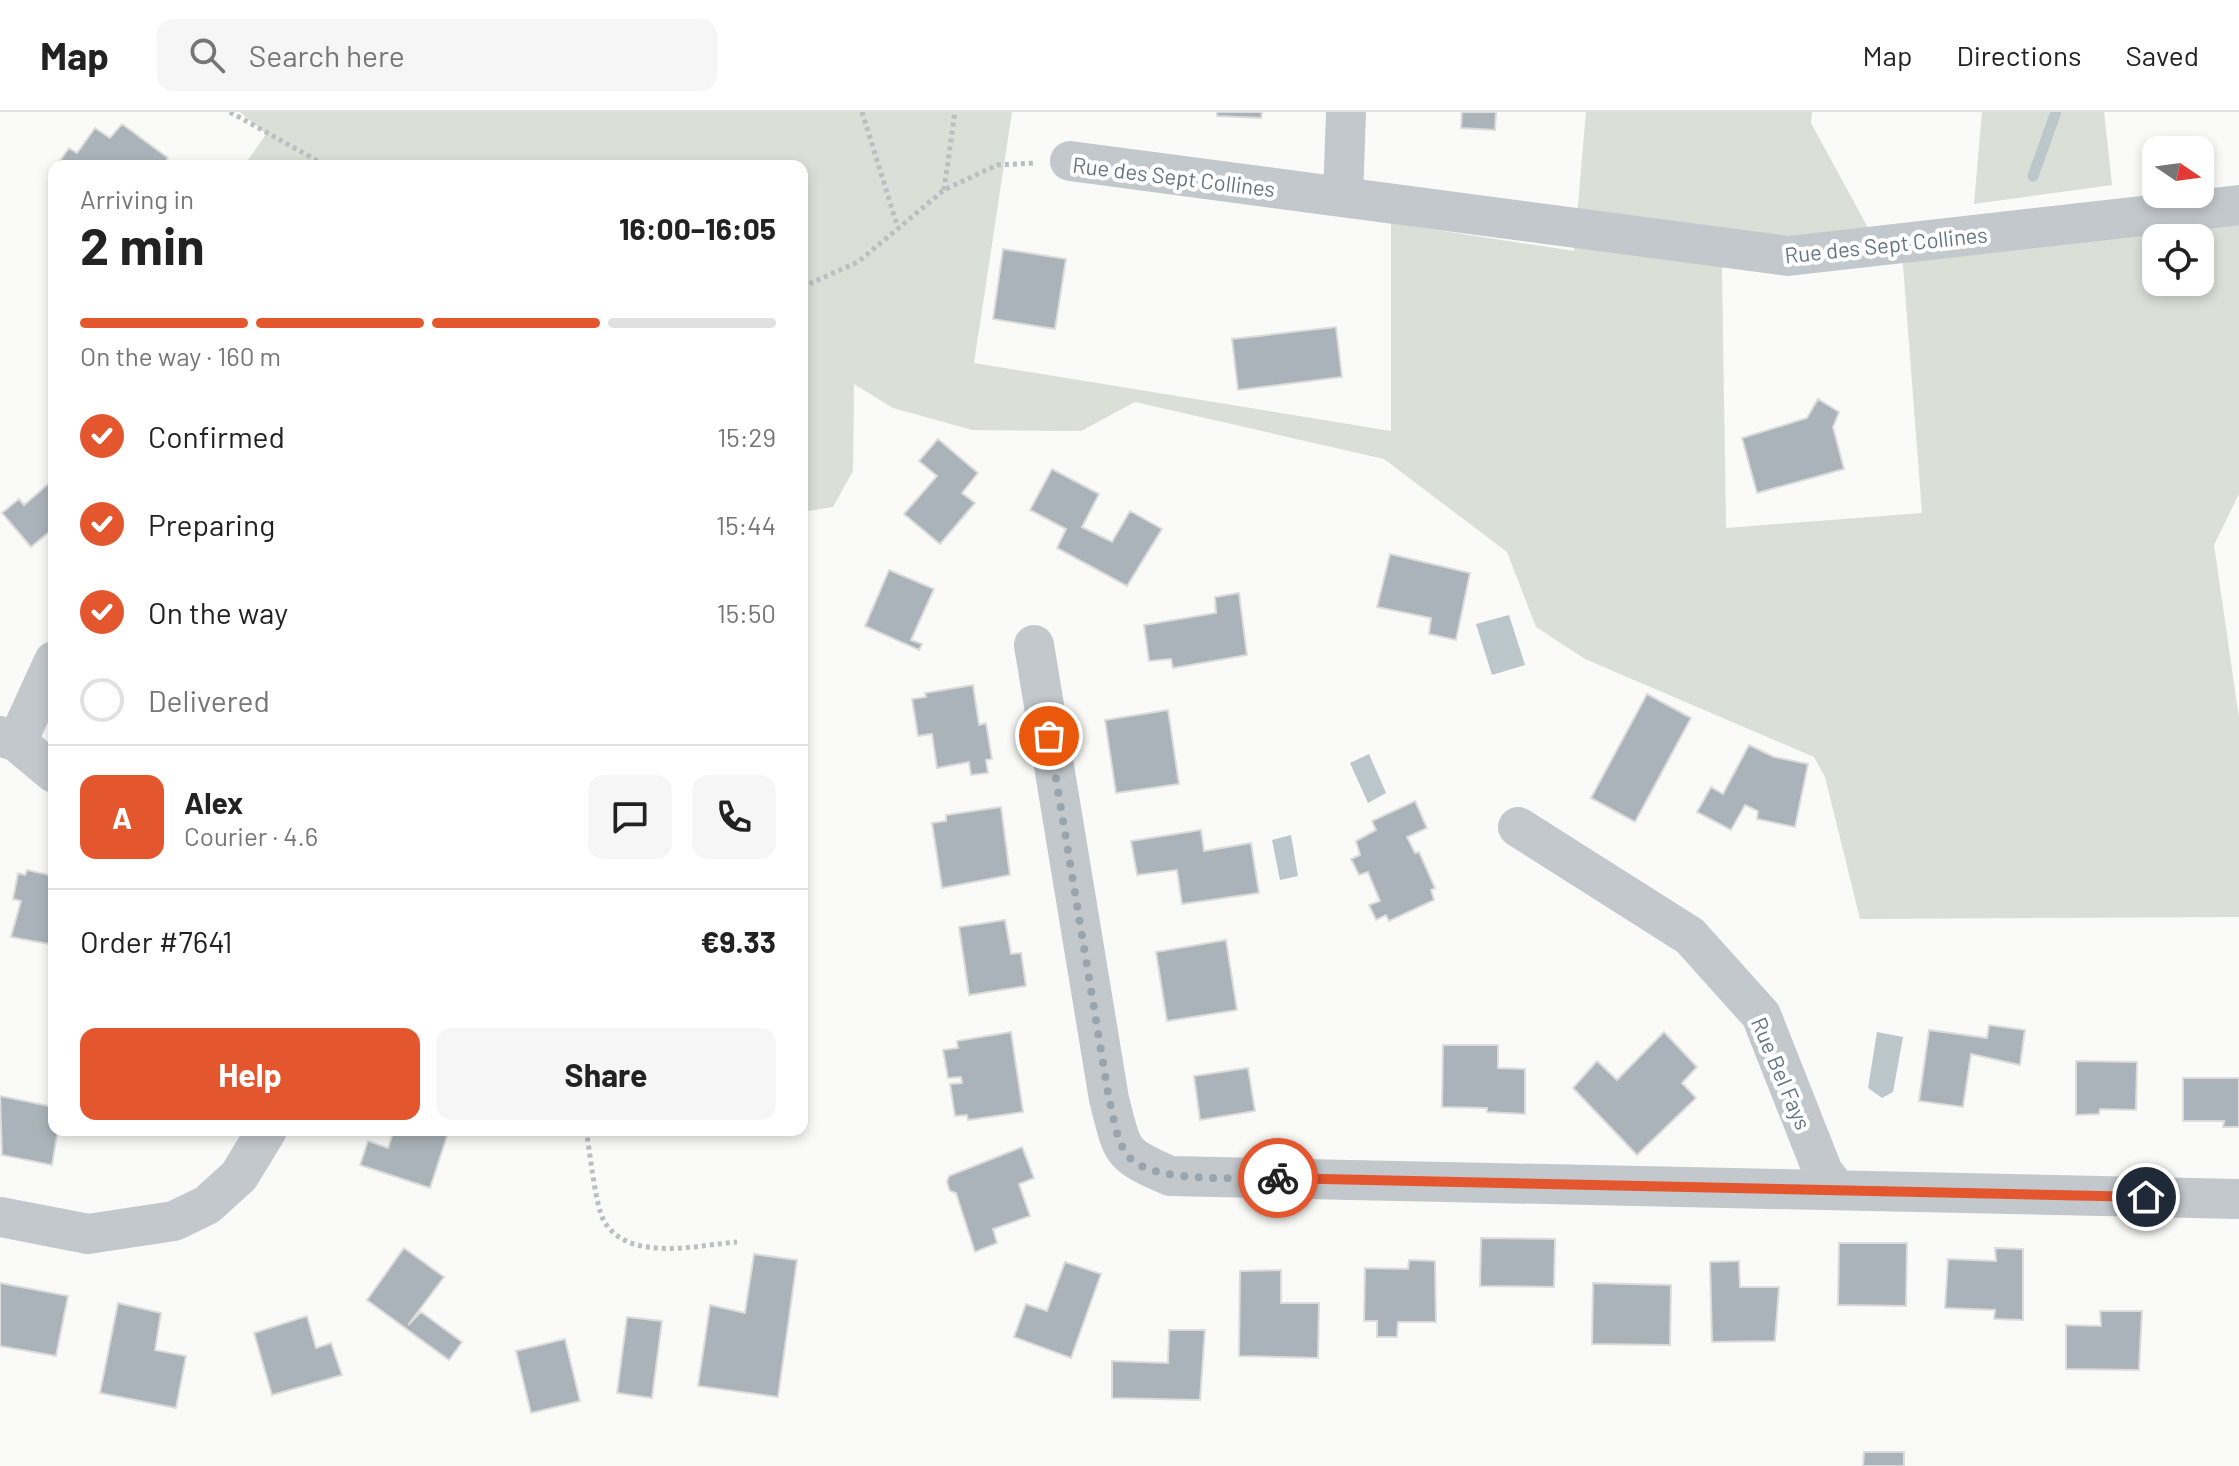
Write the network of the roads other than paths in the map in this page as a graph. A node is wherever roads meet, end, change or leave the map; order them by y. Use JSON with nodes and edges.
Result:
{"nodes":[{"id":1,"x":1346,"y":112,"type":"edge"},
{"id":2,"x":1070,"y":161,"type":"road end"},
{"id":3,"x":1343,"y":197,"type":"junction"},
{"id":4,"x":2239,"y":205,"type":"edge"},
{"id":5,"x":1034,"y":645,"type":"dead end"},
{"id":6,"x":48,"y":671,"type":"edge"},
{"id":7,"x":8,"y":739,"type":"edge"},
{"id":8,"x":48,"y":769,"type":"edge"},
{"id":9,"x":1518,"y":827,"type":"dead end"},
{"id":10,"x":263,"y":1136,"type":"edge"},
{"id":11,"x":1837,"y":1190,"type":"junction"},
{"id":12,"x":2239,"y":1199,"type":"edge"},
{"id":13,"x":0,"y":1217,"type":"edge"}],
"edges":[{"from":1,"to":3,"type":"street"},
{"from":2,"to":3,"type":"street","name":"Rue des Sept Collines"},
{"from":3,"to":4,"type":"street","name":"Rue des Sept Collines"},
{"from":5,"to":11,"type":"street"},
{"from":6,"to":7,"type":"street"},
{"from":7,"to":8,"type":"street"},
{"from":9,"to":11,"type":"street","name":"Rue Bel Fays"},
{"from":10,"to":13,"type":"street"},
{"from":11,"to":12,"type":"street"}]}
